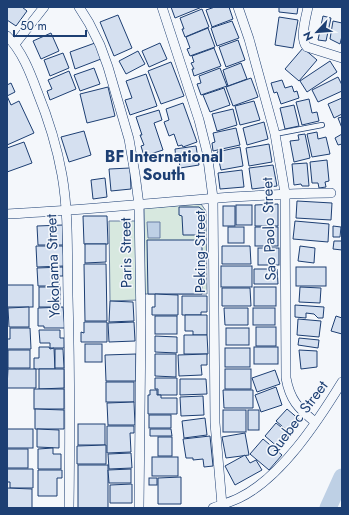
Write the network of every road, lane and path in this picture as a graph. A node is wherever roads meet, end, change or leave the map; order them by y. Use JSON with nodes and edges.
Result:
{"nodes":[{"id":1,"x":44,"y":7,"type":"edge"},
{"id":2,"x":79,"y":7,"type":"edge"},
{"id":3,"x":162,"y":7,"type":"edge"},
{"id":4,"x":238,"y":7,"type":"edge"},
{"id":5,"x":308,"y":7,"type":"edge"},
{"id":6,"x":7,"y":36,"type":"edge"},
{"id":7,"x":15,"y":44,"type":"junction"},
{"id":8,"x":341,"y":59,"type":"edge"},
{"id":9,"x":322,"y":125,"type":"dead end"},
{"id":10,"x":275,"y":134,"type":"junction"},
{"id":11,"x":285,"y":193,"type":"junction"},
{"id":12,"x":331,"y":193,"type":"dead end"},
{"id":13,"x":214,"y":198,"type":"junction"},
{"id":14,"x":139,"y":205,"type":"junction"},
{"id":15,"x":66,"y":211,"type":"junction"},
{"id":16,"x":7,"y":214,"type":"edge"},
{"id":17,"x":342,"y":382,"type":"edge"},
{"id":18,"x":315,"y":422,"type":"junction"},
{"id":19,"x":222,"y":505,"type":"junction"},
{"id":20,"x":69,"y":508,"type":"edge"},
{"id":21,"x":139,"y":508,"type":"edge"},
{"id":22,"x":213,"y":508,"type":"edge"}],
"edges":[{"from":1,"to":7,"type":"street"},
{"from":2,"to":14,"type":"street","name":"Paris Street"},
{"from":3,"to":13,"type":"street","name":"Peking Street"},
{"from":4,"to":10,"type":"street","name":"Sao Paolo Street"},
{"from":5,"to":8,"type":"street"},
{"from":6,"to":7,"type":"street","name":"Yokohama Street"},
{"from":7,"to":15,"type":"street","name":"Yokohama Street"},
{"from":9,"to":10,"type":"lane"},
{"from":10,"to":11,"type":"street","name":"Sao Paolo Street"},
{"from":11,"to":12,"type":"street"},
{"from":11,"to":13,"type":"street"},
{"from":11,"to":18,"type":"street","name":"Sao Paolo Street"},
{"from":13,"to":14,"type":"street"},
{"from":13,"to":19,"type":"street","name":"Peking Street"},
{"from":14,"to":15,"type":"street"},
{"from":14,"to":21,"type":"street","name":"Paris Street"},
{"from":15,"to":16,"type":"street"},
{"from":15,"to":20,"type":"street","name":"Yokohama Street"},
{"from":17,"to":18,"type":"street","name":"Quebec Street"},
{"from":18,"to":19,"type":"street","name":"Quebec Street"},
{"from":19,"to":22,"type":"street","name":"Quebec Street"}]}
